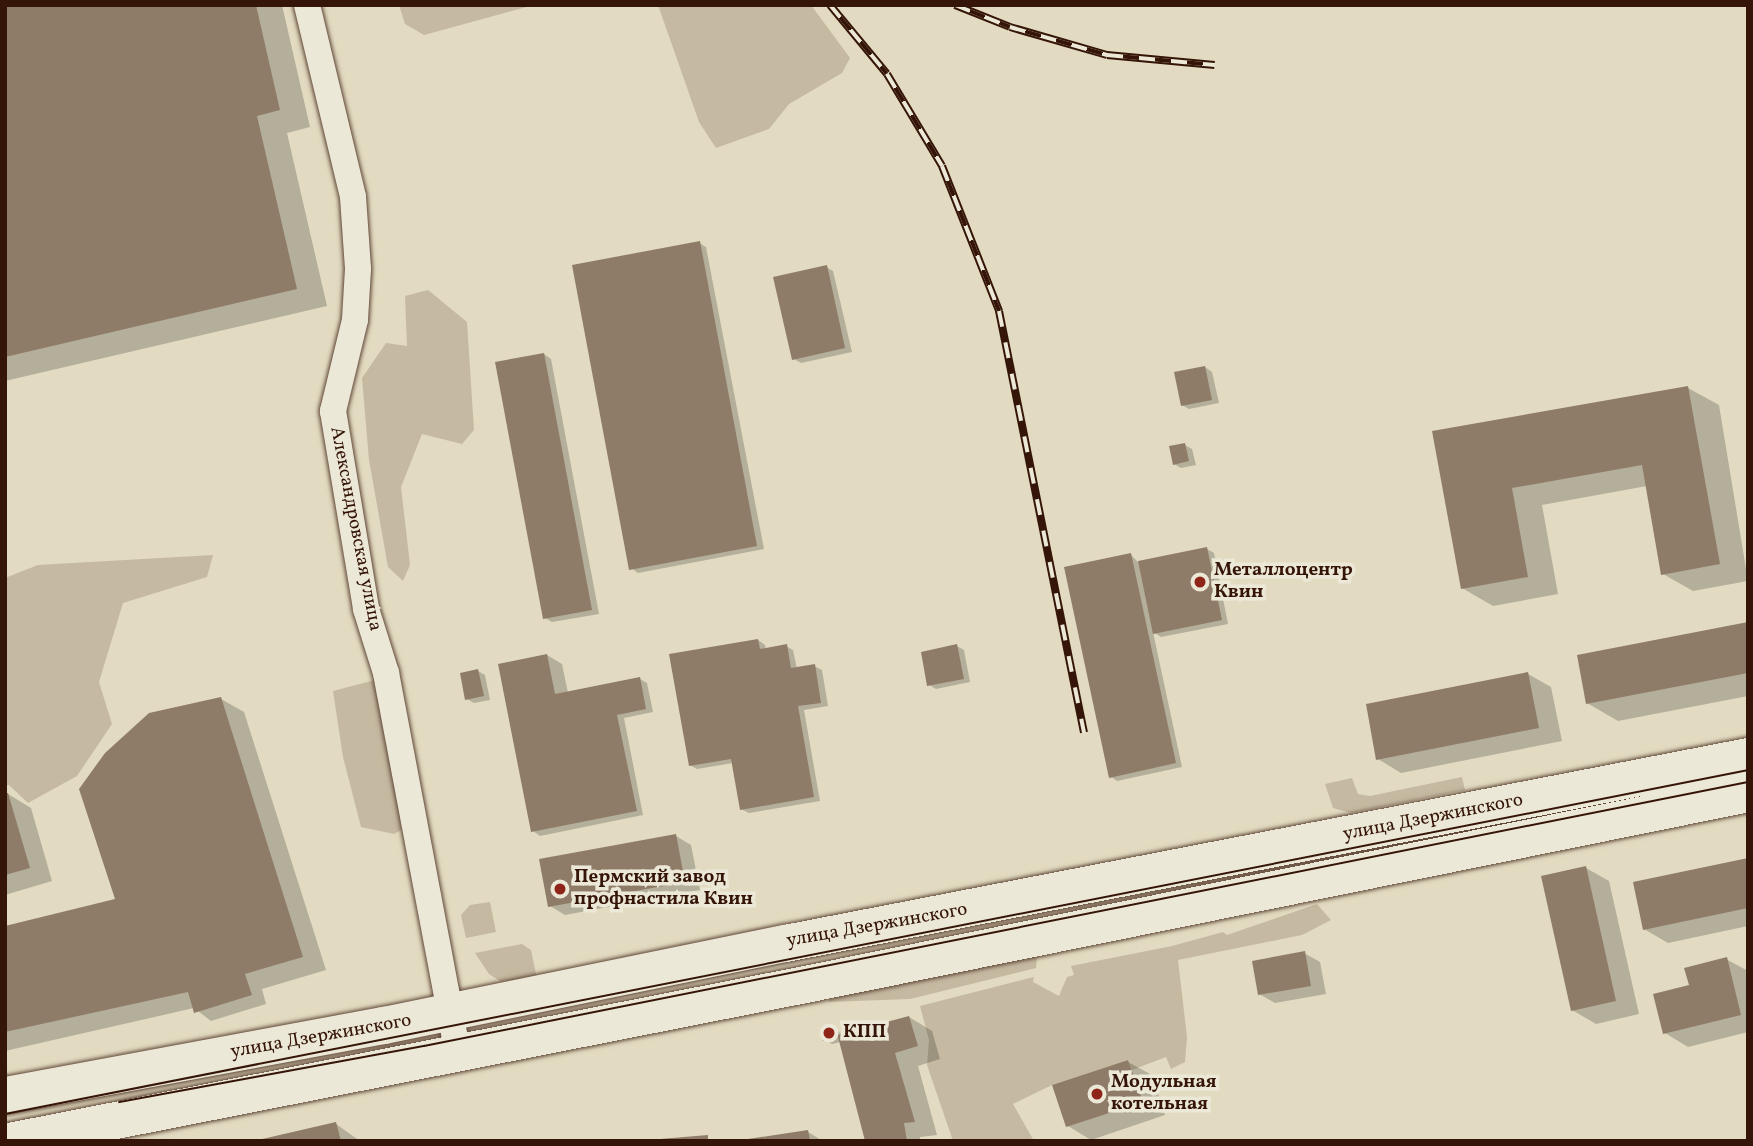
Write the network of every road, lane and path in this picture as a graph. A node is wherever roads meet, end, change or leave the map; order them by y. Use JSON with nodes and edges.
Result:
{"nodes":[{"id":1,"x":307,"y":5,"type":"edge"},
{"id":2,"x":1748,"y":756,"type":"edge"},
{"id":3,"x":1748,"y":793,"type":"edge"},
{"id":4,"x":448,"y":1013,"type":"junction"},
{"id":5,"x":458,"y":1053,"type":"junction"},
{"id":6,"x":5,"y":1095,"type":"edge"},
{"id":7,"x":9,"y":1141,"type":"edge"}],
"edges":[{"from":1,"to":4,"type":"street","name":"Александровская улица"},
{"from":2,"to":4,"type":"main road","name":"улица Дзержинского"},
{"from":3,"to":5,"type":"main road","name":"улица Дзержинского"},
{"from":4,"to":5,"type":"street","name":"Александровская улица"},
{"from":4,"to":6,"type":"main road","name":"улица Дзержинского"},
{"from":5,"to":7,"type":"main road","name":"улица Дзержинского"}]}
